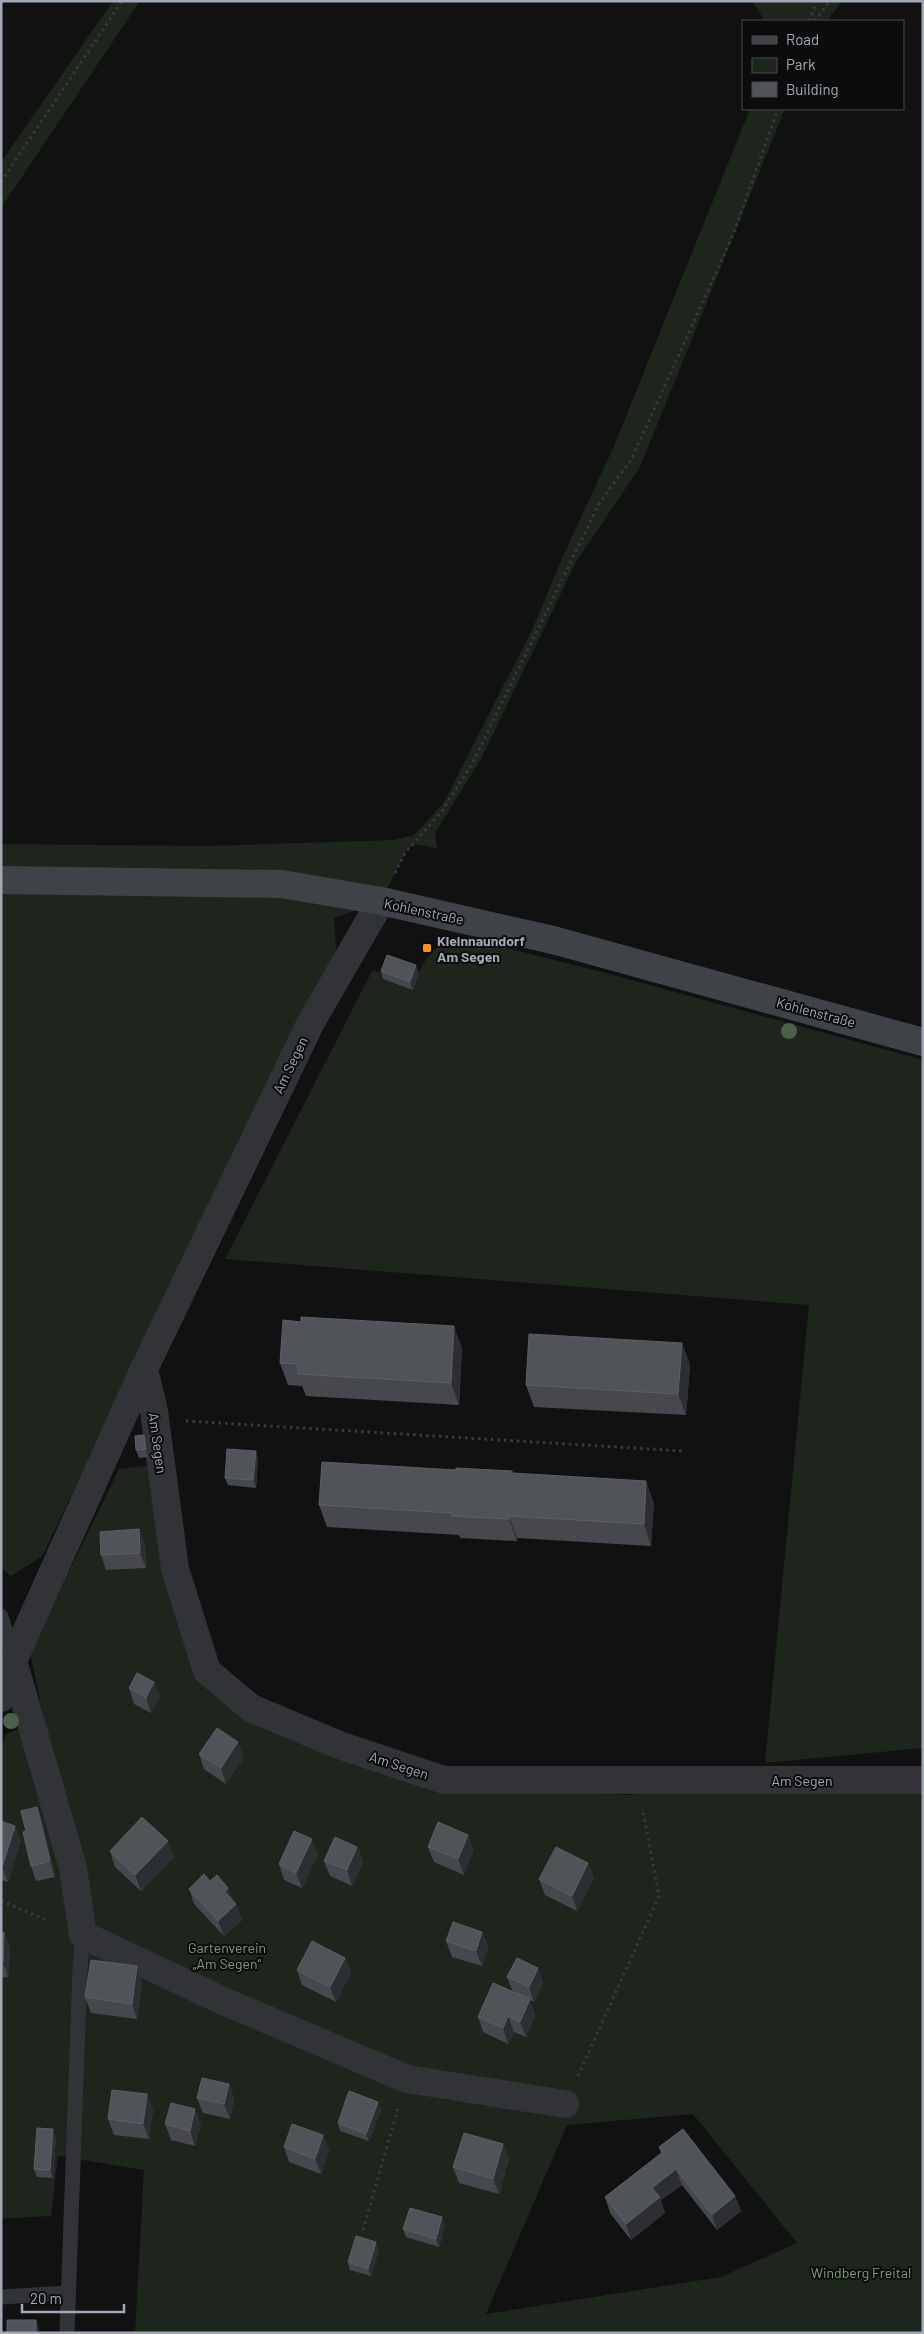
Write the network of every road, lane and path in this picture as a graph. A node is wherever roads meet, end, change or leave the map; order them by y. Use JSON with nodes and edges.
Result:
{"nodes":[{"id":1,"x":122,"y":1,"type":"edge"},
{"id":2,"x":817,"y":1,"type":"edge"},
{"id":3,"x":830,"y":1,"type":"edge"},
{"id":4,"x":810,"y":20,"type":"edge"},
{"id":5,"x":816,"y":20,"type":"edge"},
{"id":6,"x":778,"y":110,"type":"edge"},
{"id":7,"x":1,"y":182,"type":"edge"},
{"id":8,"x":1,"y":880,"type":"edge"},
{"id":9,"x":381,"y":901,"type":"junction"},
{"id":10,"x":923,"y":1042,"type":"edge"},
{"id":11,"x":144,"y":1369,"type":"junction"},
{"id":12,"x":154,"y":1411,"type":"junction"},
{"id":13,"x":683,"y":1451,"type":"dead end"},
{"id":14,"x":1,"y":1616,"type":"edge"},
{"id":15,"x":13,"y":1661,"type":"junction"},
{"id":16,"x":1,"y":1698,"type":"edge"},
{"id":17,"x":637,"y":1780,"type":"junction"},
{"id":18,"x":923,"y":1780,"type":"edge"},
{"id":19,"x":1,"y":1901,"type":"edge"},
{"id":20,"x":83,"y":1934,"type":"junction"},
{"id":21,"x":407,"y":2079,"type":"junction"},
{"id":22,"x":565,"y":2104,"type":"joint"},
{"id":23,"x":363,"y":2230,"type":"dead end"},
{"id":24,"x":67,"y":2293,"type":"junction"},
{"id":25,"x":1,"y":2297,"type":"edge"},
{"id":26,"x":67,"y":2333,"type":"edge"}],
"edges":[{"from":1,"to":7,"type":"path"},
{"from":2,"to":4,"type":"path"},
{"from":3,"to":5,"type":"path"},
{"from":6,"to":9,"type":"path"},
{"from":8,"to":9,"type":"street","name":"Kohlenstraße"},
{"from":9,"to":10,"type":"street","name":"Kohlenstraße"},
{"from":9,"to":11,"type":"street","name":"Am Segen"},
{"from":11,"to":12,"type":"street","name":"Am Segen"},
{"from":11,"to":15,"type":"street","name":"Am Segen"},
{"from":12,"to":13,"type":"path"},
{"from":12,"to":17,"type":"street","name":"Am Segen"},
{"from":14,"to":15,"type":"lane"},
{"from":15,"to":16,"type":"street","name":"Am Segen"},
{"from":15,"to":20,"type":"street"},
{"from":17,"to":18,"type":"street","name":"Am Segen"},
{"from":17,"to":22,"type":"path"},
{"from":19,"to":20,"type":"path"},
{"from":20,"to":21,"type":"street"},
{"from":20,"to":24,"type":"lane"},
{"from":21,"to":22,"type":"street"},
{"from":21,"to":23,"type":"path"},
{"from":24,"to":25,"type":"lane"},
{"from":24,"to":26,"type":"lane"}]}
